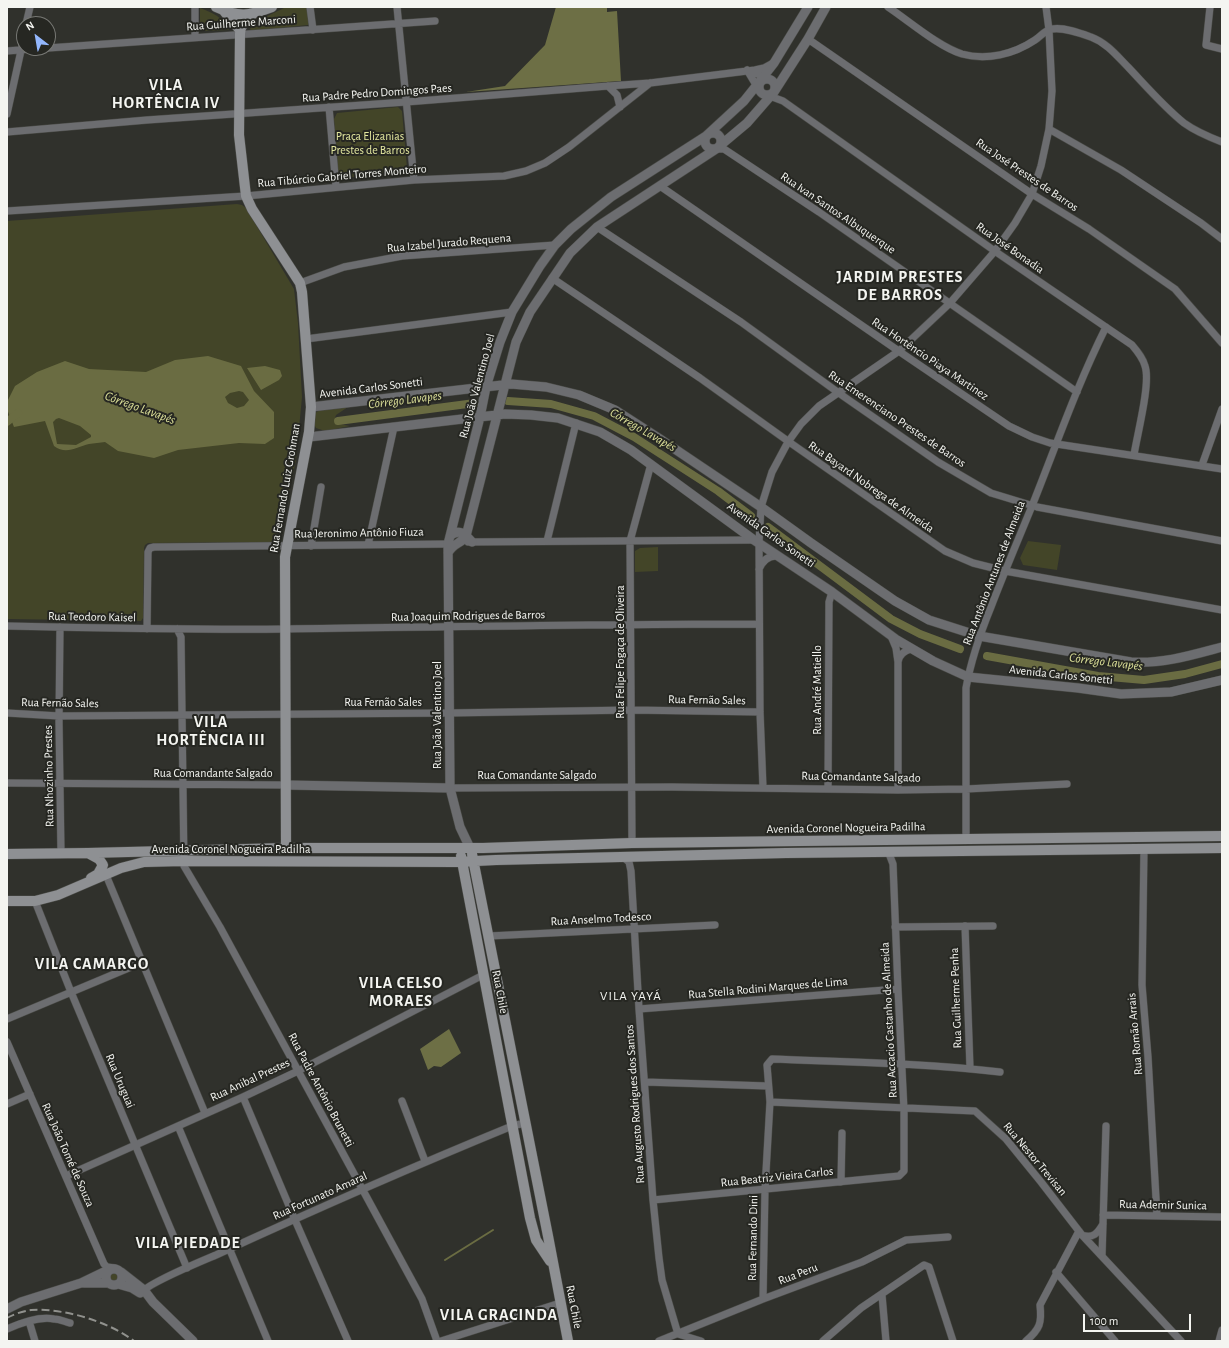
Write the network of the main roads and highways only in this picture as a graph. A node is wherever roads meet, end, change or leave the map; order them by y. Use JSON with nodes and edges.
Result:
{"nodes":[{"id":1,"x":272,"y":7,"type":"edge"},
{"id":2,"x":220,"y":9,"type":"edge"},
{"id":3,"x":253,"y":14,"type":"junction"},
{"id":4,"x":240,"y":32,"type":"junction"},
{"id":5,"x":1222,"y":836,"type":"edge"},
{"id":6,"x":892,"y":840,"type":"junction"},
{"id":7,"x":286,"y":848,"type":"junction"},
{"id":8,"x":465,"y":848,"type":"junction"},
{"id":9,"x":1222,"y":848,"type":"edge"},
{"id":10,"x":893,"y":851,"type":"junction"},
{"id":11,"x":88,"y":853,"type":"junction"},
{"id":12,"x":7,"y":854,"type":"edge"},
{"id":13,"x":183,"y":856,"type":"junction"},
{"id":14,"x":496,"y":860,"type":"junction"},
{"id":15,"x":474,"y":861,"type":"junction"},
{"id":16,"x":461,"y":862,"type":"junction"},
{"id":17,"x":105,"y":870,"type":"junction"},
{"id":18,"x":479,"y":890,"type":"junction"},
{"id":19,"x":7,"y":901,"type":"edge"},
{"id":20,"x":548,"y":1236,"type":"junction"},
{"id":21,"x":536,"y":1240,"type":"junction"},
{"id":22,"x":555,"y":1278,"type":"junction"},
{"id":23,"x":568,"y":1341,"type":"edge"}],
"edges":[{"from":1,"to":3,"type":"main road"},
{"from":2,"to":3,"type":"main road"},
{"from":2,"to":4,"type":"main road"},
{"from":3,"to":4,"type":"main road"},
{"from":4,"to":7,"type":"main road","name":"Rua Fernando Luiz Grohman"},
{"from":5,"to":6,"type":"main road","name":"Avenida Coronel Nogueira Padilha"},
{"from":6,"to":8,"type":"main road","name":"Avenida Coronel Nogueira Padilha"},
{"from":6,"to":10,"type":"main road"},
{"from":7,"to":8,"type":"main road","name":"Avenida Coronel Nogueira Padilha"},
{"from":7,"to":13,"type":"main road","name":"Avenida Coronel Nogueira Padilha"},
{"from":8,"to":15,"type":"main road"},
{"from":8,"to":16,"type":"main road"},
{"from":9,"to":10,"type":"main road","name":"Avenida Coronel Nogueira Padilha"},
{"from":10,"to":14,"type":"main road","name":"Avenida Coronel Nogueira Padilha"},
{"from":11,"to":12,"type":"main road","name":"Avenida Coronel Nogueira Padilha"},
{"from":11,"to":13,"type":"main road","name":"Avenida Coronel Nogueira Padilha"},
{"from":11,"to":17,"type":"main road"},
{"from":13,"to":16,"type":"main road","name":"Avenida Coronel Nogueira Padilha"},
{"from":13,"to":17,"type":"main road","name":"Avenida Coronel Nogueira Padilha"},
{"from":14,"to":15,"type":"main road","name":"Avenida Coronel Nogueira Padilha"},
{"from":14,"to":18,"type":"main road"},
{"from":15,"to":16,"type":"main road","name":"Avenida Coronel Nogueira Padilha"},
{"from":15,"to":18,"type":"main road","name":"Rua Chile"},
{"from":16,"to":21,"type":"main road","name":"Rua Chile"},
{"from":17,"to":19,"type":"main road"},
{"from":18,"to":20,"type":"main road","name":"Rua Chile"},
{"from":20,"to":21,"type":"main road"},
{"from":20,"to":22,"type":"main road","name":"Rua Chile"},
{"from":21,"to":22,"type":"main road","name":"Rua Chile"},
{"from":22,"to":23,"type":"main road","name":"Rua Chile"}]}
